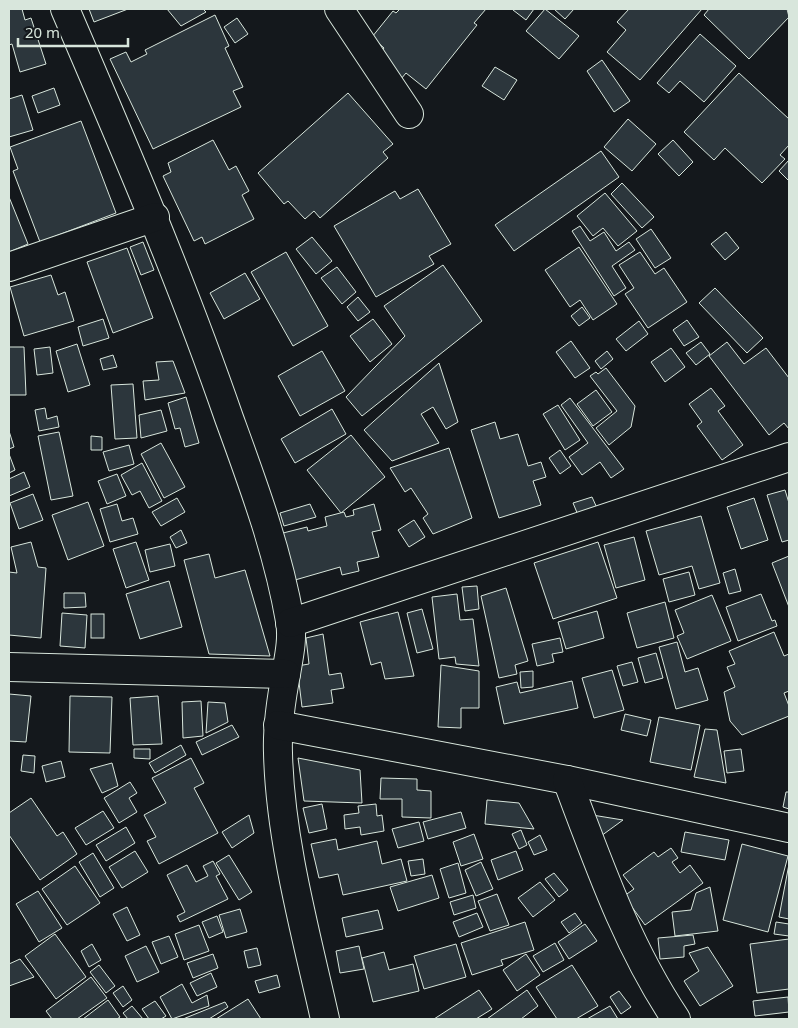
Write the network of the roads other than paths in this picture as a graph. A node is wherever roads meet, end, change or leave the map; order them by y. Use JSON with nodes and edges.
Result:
{"nodes":[{"id":1,"x":65,"y":9,"type":"edge"},
{"id":2,"x":339,"y":9,"type":"edge"},
{"id":3,"x":409,"y":114,"type":"dead end"},
{"id":4,"x":155,"y":217,"type":"junction"},
{"id":5,"x":9,"y":267,"type":"edge"},
{"id":6,"x":789,"y":456,"type":"edge"},
{"id":7,"x":290,"y":623,"type":"junction"},
{"id":8,"x":9,"y":667,"type":"edge"},
{"id":9,"x":286,"y":674,"type":"junction"},
{"id":10,"x":278,"y":724,"type":"junction"},
{"id":11,"x":567,"y":780,"type":"junction"},
{"id":12,"x":789,"y":828,"type":"edge"},
{"id":13,"x":679,"y":1016,"type":"edge"},
{"id":14,"x":325,"y":1019,"type":"edge"}],
"edges":[{"from":1,"to":4,"type":"street"},
{"from":2,"to":3,"type":"street"},
{"from":4,"to":5,"type":"street"},
{"from":4,"to":7,"type":"street"},
{"from":6,"to":7,"type":"street"},
{"from":7,"to":9,"type":"street"},
{"from":8,"to":9,"type":"street"},
{"from":9,"to":10,"type":"street"},
{"from":10,"to":11,"type":"street"},
{"from":10,"to":14,"type":"street"},
{"from":11,"to":12,"type":"street"},
{"from":11,"to":13,"type":"street"}]}
